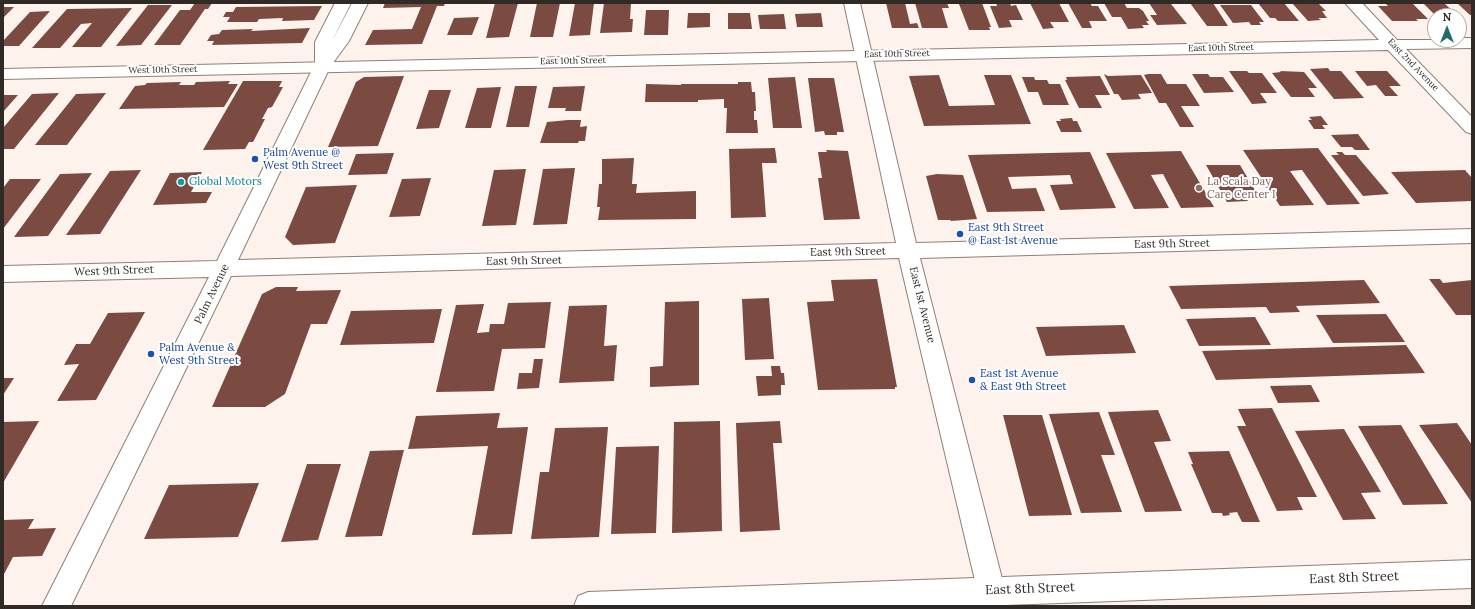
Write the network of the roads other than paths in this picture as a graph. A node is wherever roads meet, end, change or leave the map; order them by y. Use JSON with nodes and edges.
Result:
{"nodes":[{"id":1,"x":343,"y":3,"type":"edge"},
{"id":2,"x":360,"y":3,"type":"edge"},
{"id":3,"x":852,"y":3,"type":"edge"},
{"id":4,"x":1353,"y":3,"type":"edge"},
{"id":5,"x":1472,"y":43,"type":"edge"},
{"id":6,"x":1393,"y":45,"type":"junction"},
{"id":7,"x":864,"y":55,"type":"junction"},
{"id":8,"x":322,"y":66,"type":"junction"},
{"id":9,"x":3,"y":74,"type":"edge"},
{"id":10,"x":1472,"y":128,"type":"edge"},
{"id":11,"x":1472,"y":236,"type":"edge"},
{"id":12,"x":908,"y":251,"type":"junction"},
{"id":13,"x":224,"y":268,"type":"junction"},
{"id":14,"x":3,"y":274,"type":"edge"},
{"id":15,"x":1472,"y":574,"type":"edge"},
{"id":16,"x":993,"y":598,"type":"edge"},
{"id":17,"x":56,"y":606,"type":"edge"},
{"id":18,"x":588,"y":606,"type":"edge"}],
"edges":[{"from":1,"to":8,"type":"street","name":"Palm Avenue"},
{"from":2,"to":8,"type":"street","name":"Palm Avenue"},
{"from":3,"to":7,"type":"street","name":"East 1st Avenue"},
{"from":4,"to":6,"type":"street","name":"East 2nd Avenue"},
{"from":5,"to":6,"type":"street","name":"East 10th Street"},
{"from":6,"to":7,"type":"street","name":"East 10th Street"},
{"from":6,"to":10,"type":"street","name":"East 2nd Avenue"},
{"from":7,"to":8,"type":"street","name":"East 10th Street"},
{"from":7,"to":12,"type":"street","name":"East 1st Avenue"},
{"from":8,"to":9,"type":"street","name":"West 10th Street"},
{"from":8,"to":13,"type":"street","name":"Palm Avenue"},
{"from":11,"to":12,"type":"street","name":"East 9th Street"},
{"from":12,"to":13,"type":"street","name":"East 9th Street"},
{"from":12,"to":16,"type":"street","name":"East 1st Avenue"},
{"from":13,"to":14,"type":"street","name":"West 9th Street"},
{"from":13,"to":17,"type":"street","name":"Palm Avenue"},
{"from":15,"to":16,"type":"street","name":"East 8th Street"},
{"from":16,"to":18,"type":"street","name":"East 8th Street"}]}
